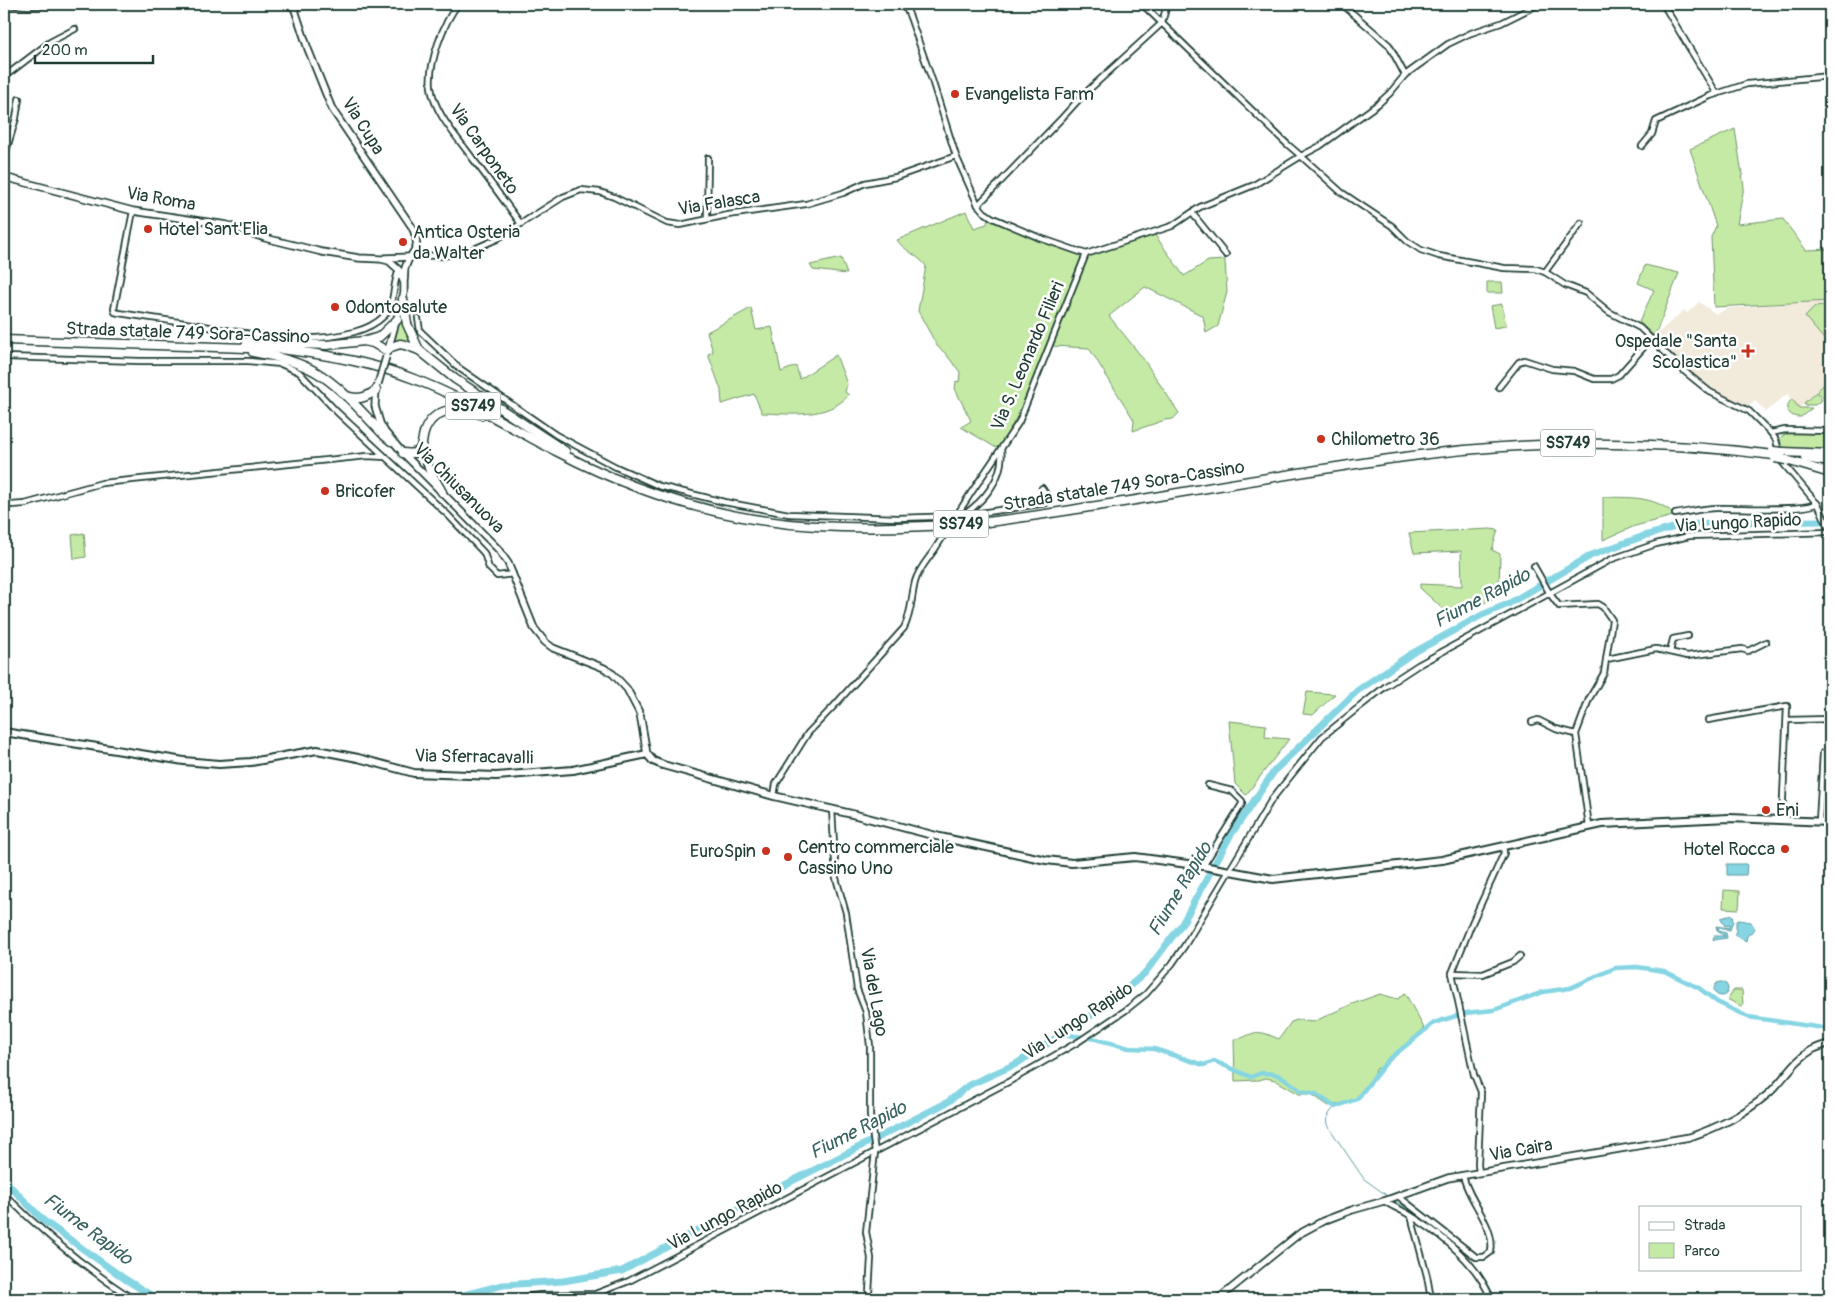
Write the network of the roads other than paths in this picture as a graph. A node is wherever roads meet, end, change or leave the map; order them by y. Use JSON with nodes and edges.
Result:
{"nodes":[{"id":1,"x":4,"y":4,"type":"edge"},
{"id":2,"x":54,"y":4,"type":"edge"},
{"id":3,"x":292,"y":4,"type":"edge"},
{"id":4,"x":458,"y":4,"type":"edge"},
{"id":5,"x":898,"y":4,"type":"edge"},
{"id":6,"x":1142,"y":4,"type":"edge"},
{"id":7,"x":1167,"y":4,"type":"edge"},
{"id":8,"x":1342,"y":4,"type":"edge"},
{"id":9,"x":1540,"y":4,"type":"edge"},
{"id":10,"x":1663,"y":4,"type":"edge"},
{"id":11,"x":1162,"y":23,"type":"junction"},
{"id":12,"x":75,"y":29,"type":"dead end"},
{"id":13,"x":1405,"y":75,"type":"junction"},
{"id":14,"x":1830,"y":76,"type":"edge"},
{"id":15,"x":4,"y":77,"type":"edge"},
{"id":16,"x":1717,"y":94,"type":"junction"},
{"id":17,"x":19,"y":99,"type":"dead end"},
{"id":18,"x":1642,"y":146,"type":"dead end"},
{"id":19,"x":956,"y":156,"type":"junction"},
{"id":20,"x":1301,"y":156,"type":"junction"},
{"id":21,"x":4,"y":158,"type":"edge"},
{"id":22,"x":708,"y":158,"type":"dead end"},
{"id":23,"x":4,"y":177,"type":"edge"},
{"id":24,"x":978,"y":205,"type":"junction"},
{"id":25,"x":133,"y":211,"type":"junction"},
{"id":26,"x":1192,"y":213,"type":"junction"},
{"id":27,"x":707,"y":218,"type":"junction"},
{"id":28,"x":1581,"y":223,"type":"dead end"},
{"id":29,"x":521,"y":224,"type":"junction"},
{"id":30,"x":1086,"y":254,"type":"junction"},
{"id":31,"x":412,"y":256,"type":"junction"},
{"id":32,"x":1226,"y":256,"type":"dead end"},
{"id":33,"x":381,"y":259,"type":"junction"},
{"id":34,"x":399,"y":270,"type":"junction"},
{"id":35,"x":1545,"y":272,"type":"junction"},
{"id":36,"x":404,"y":283,"type":"junction"},
{"id":37,"x":403,"y":299,"type":"junction"},
{"id":38,"x":418,"y":318,"type":"dead end"},
{"id":39,"x":397,"y":320,"type":"junction"},
{"id":40,"x":1651,"y":339,"type":"junction"},
{"id":41,"x":4,"y":340,"type":"edge"},
{"id":42,"x":364,"y":341,"type":"junction"},
{"id":43,"x":189,"y":345,"type":"junction"},
{"id":44,"x":419,"y":350,"type":"junction"},
{"id":45,"x":387,"y":354,"type":"junction"},
{"id":46,"x":4,"y":356,"type":"edge"},
{"id":47,"x":377,"y":387,"type":"junction"},
{"id":48,"x":1499,"y":387,"type":"dead end"},
{"id":49,"x":346,"y":396,"type":"junction"},
{"id":50,"x":1830,"y":431,"type":"edge"},
{"id":51,"x":1772,"y":433,"type":"junction"},
{"id":52,"x":392,"y":441,"type":"junction"},
{"id":53,"x":422,"y":445,"type":"junction"},
{"id":54,"x":1001,"y":449,"type":"junction"},
{"id":55,"x":403,"y":453,"type":"junction"},
{"id":56,"x":560,"y":453,"type":"junction"},
{"id":57,"x":1830,"y":454,"type":"edge"},
{"id":58,"x":1784,"y":456,"type":"junction"},
{"id":59,"x":386,"y":457,"type":"junction"},
{"id":60,"x":1830,"y":462,"type":"edge"},
{"id":61,"x":1830,"y":473,"type":"edge"},
{"id":62,"x":608,"y":475,"type":"junction"},
{"id":63,"x":1042,"y":488,"type":"dead end"},
{"id":64,"x":442,"y":492,"type":"junction"},
{"id":65,"x":1817,"y":503,"type":"junction"},
{"id":66,"x":11,"y":505,"type":"dead end"},
{"id":67,"x":969,"y":511,"type":"junction"},
{"id":68,"x":1675,"y":514,"type":"dead end"},
{"id":69,"x":1830,"y":530,"type":"edge"},
{"id":70,"x":1534,"y":566,"type":"dead end"},
{"id":71,"x":513,"y":574,"type":"junction"},
{"id":72,"x":1549,"y":593,"type":"junction"},
{"id":73,"x":1688,"y":636,"type":"dead end"},
{"id":74,"x":1766,"y":642,"type":"dead end"},
{"id":75,"x":1670,"y":652,"type":"junction"},
{"id":76,"x":1607,"y":659,"type":"junction"},
{"id":77,"x":1830,"y":719,"type":"edge"},
{"id":78,"x":1708,"y":720,"type":"dead end"},
{"id":79,"x":1787,"y":720,"type":"junction"},
{"id":80,"x":1532,"y":722,"type":"dead end"},
{"id":81,"x":4,"y":732,"type":"edge"},
{"id":82,"x":1576,"y":734,"type":"junction"},
{"id":83,"x":1823,"y":753,"type":"dead end"},
{"id":84,"x":647,"y":754,"type":"junction"},
{"id":85,"x":1208,"y":785,"type":"dead end"},
{"id":86,"x":774,"y":796,"type":"junction"},
{"id":87,"x":832,"y":809,"type":"junction"},
{"id":88,"x":1782,"y":820,"type":"junction"},
{"id":89,"x":1819,"y":822,"type":"junction"},
{"id":90,"x":1830,"y":822,"type":"edge"},
{"id":91,"x":1590,"y":826,"type":"junction"},
{"id":92,"x":1503,"y":846,"type":"junction"},
{"id":93,"x":1206,"y":867,"type":"junction"},
{"id":94,"x":1227,"y":871,"type":"junction"},
{"id":95,"x":1520,"y":956,"type":"dead end"},
{"id":96,"x":1452,"y":973,"type":"junction"},
{"id":97,"x":1830,"y":1042,"type":"edge"},
{"id":98,"x":875,"y":1149,"type":"junction"},
{"id":99,"x":1479,"y":1172,"type":"junction"},
{"id":100,"x":1464,"y":1175,"type":"junction"},
{"id":101,"x":4,"y":1194,"type":"edge"},
{"id":102,"x":1398,"y":1196,"type":"junction"},
{"id":103,"x":1384,"y":1201,"type":"junction"},
{"id":104,"x":1410,"y":1215,"type":"junction"},
{"id":105,"x":133,"y":1299,"type":"edge"},
{"id":106,"x":506,"y":1299,"type":"edge"},
{"id":107,"x":866,"y":1299,"type":"edge"},
{"id":108,"x":1218,"y":1299,"type":"edge"},
{"id":109,"x":1430,"y":1299,"type":"edge"},
{"id":110,"x":1491,"y":1299,"type":"edge"}],
"edges":[{"from":1,"to":2,"type":"street"},
{"from":3,"to":31,"type":"street","name":"Via Cupa"},
{"from":4,"to":29,"type":"street","name":"Via Carponeto"},
{"from":5,"to":19,"type":"street"},
{"from":6,"to":11,"type":"street"},
{"from":7,"to":11,"type":"street"},
{"from":8,"to":13,"type":"street"},
{"from":9,"to":13,"type":"street"},
{"from":10,"to":16,"type":"street"},
{"from":11,"to":20,"type":"street"},
{"from":11,"to":24,"type":"street"},
{"from":12,"to":15,"type":"street"},
{"from":13,"to":20,"type":"street"},
{"from":14,"to":16,"type":"street"},
{"from":16,"to":18,"type":"street"},
{"from":17,"to":21,"type":"street"},
{"from":19,"to":24,"type":"street"},
{"from":19,"to":27,"type":"street","name":"Via Falasca"},
{"from":20,"to":26,"type":"street"},
{"from":20,"to":35,"type":"street"},
{"from":22,"to":27,"type":"street"},
{"from":23,"to":25,"type":"street","name":"Via Roma"},
{"from":24,"to":30,"type":"street"},
{"from":25,"to":33,"type":"street","name":"Via Roma"},
{"from":25,"to":34,"type":"street"},
{"from":26,"to":30,"type":"street"},
{"from":26,"to":32,"type":"street"},
{"from":27,"to":29,"type":"street","name":"Via Falasca"},
{"from":28,"to":35,"type":"street"},
{"from":29,"to":31,"type":"street","name":"Via Falasca"},
{"from":30,"to":54,"type":"street","name":"Via S. Leonardo Filieri"},
{"from":31,"to":33,"type":"street"},
{"from":31,"to":34,"type":"street"},
{"from":31,"to":36,"type":"street","name":"Via Cupa"},
{"from":33,"to":34,"type":"street","name":"Via Roma"},
{"from":34,"to":36,"type":"street"},
{"from":35,"to":40,"type":"street"},
{"from":36,"to":37,"type":"street","name":"Via Cupa"},
{"from":37,"to":39,"type":"street","name":"Via Chiusanuova"},
{"from":37,"to":44,"type":"highway"},
{"from":38,"to":67,"type":"street"},
{"from":39,"to":42,"type":"highway"},
{"from":39,"to":45,"type":"street","name":"Via Chiusanuova"},
{"from":40,"to":48,"type":"street"},
{"from":40,"to":51,"type":"street"},
{"from":41,"to":43,"type":"highway","name":"Strada statale 749 Sora-Cassino","number":"SS749"},
{"from":42,"to":43,"type":"highway"},
{"from":42,"to":45,"type":"highway"},
{"from":43,"to":49,"type":"highway"},
{"from":43,"to":56,"type":"highway","name":"Strada statale 749 Sora-Cassino","number":"SS749"},
{"from":44,"to":45,"type":"highway"},
{"from":44,"to":62,"type":"highway"},
{"from":45,"to":47,"type":"street","name":"Via Chiusanuova","bridge":true},
{"from":46,"to":59,"type":"street"},
{"from":47,"to":49,"type":"highway"},
{"from":47,"to":52,"type":"street","name":"Via Chiusanuova"},
{"from":49,"to":52,"type":"highway"},
{"from":50,"to":51,"type":"street"},
{"from":51,"to":65,"type":"street"},
{"from":52,"to":55,"type":"street","name":"Via Chiusanuova"},
{"from":53,"to":55,"type":"highway"},
{"from":53,"to":56,"type":"highway"},
{"from":53,"to":64,"type":"highway"},
{"from":54,"to":67,"type":"street"},
{"from":54,"to":86,"type":"street","name":"Via S. Leonardo Filieri","bridge":true},
{"from":55,"to":64,"type":"street","name":"Via Chiusanuova"},
{"from":56,"to":62,"type":"highway","name":"Strada statale 749 Sora-Cassino","number":"SS749"},
{"from":57,"to":58,"type":"highway"},
{"from":58,"to":60,"type":"highway","name":"Strada statale 749 Sora-Cassino","number":"SS749"},
{"from":58,"to":61,"type":"highway"},
{"from":58,"to":62,"type":"highway","name":"Strada statale 749 Sora-Cassino","number":"SS749","bridge":true},
{"from":59,"to":66,"type":"street"},
{"from":59,"to":71,"type":"street"},
{"from":63,"to":67,"type":"street"},
{"from":64,"to":71,"type":"street","name":"Via Chiusanuova"},
{"from":65,"to":68,"type":"street"},
{"from":65,"to":69,"type":"street"},
{"from":69,"to":72,"type":"street","name":"Via Lungo Rapido"},
{"from":70,"to":72,"type":"street"},
{"from":71,"to":84,"type":"street","name":"Via Chiusanuova"},
{"from":72,"to":76,"type":"street"},
{"from":72,"to":94,"type":"street","name":"Via Lungo Rapido"},
{"from":73,"to":75,"type":"street"},
{"from":74,"to":75,"type":"street"},
{"from":75,"to":76,"type":"street"},
{"from":76,"to":82,"type":"street"},
{"from":77,"to":79,"type":"street"},
{"from":78,"to":79,"type":"street"},
{"from":79,"to":88,"type":"street"},
{"from":80,"to":82,"type":"street"},
{"from":81,"to":84,"type":"main road","name":"Via Sferracavalli"},
{"from":82,"to":91,"type":"street"},
{"from":83,"to":89,"type":"street"},
{"from":84,"to":86,"type":"main road"},
{"from":85,"to":93,"type":"street"},
{"from":86,"to":87,"type":"main road"},
{"from":87,"to":93,"type":"main road"},
{"from":87,"to":98,"type":"street","name":"Via del Lago"},
{"from":88,"to":89,"type":"main road"},
{"from":88,"to":91,"type":"main road"},
{"from":89,"to":90,"type":"main road"},
{"from":91,"to":92,"type":"main road"},
{"from":92,"to":94,"type":"main road"},
{"from":92,"to":96,"type":"street"},
{"from":93,"to":94,"type":"main road"},
{"from":94,"to":98,"type":"street","name":"Via Lungo Rapido"},
{"from":95,"to":96,"type":"street"},
{"from":96,"to":99,"type":"street"},
{"from":97,"to":99,"type":"street","name":"Via Caira"},
{"from":98,"to":106,"type":"street","name":"Via Lungo Rapido"},
{"from":98,"to":107,"type":"street","name":"Via del Lago"},
{"from":99,"to":100,"type":"street","name":"Via Caira"},
{"from":100,"to":102,"type":"street","name":"Via Caira"},
{"from":100,"to":102,"type":"street"},
{"from":101,"to":105,"type":"street"},
{"from":102,"to":103,"type":"street","name":"Via Caira"},
{"from":103,"to":104,"type":"street"},
{"from":103,"to":108,"type":"street","name":"Via Caira"},
{"from":104,"to":109,"type":"street"},
{"from":104,"to":110,"type":"street"}]}
